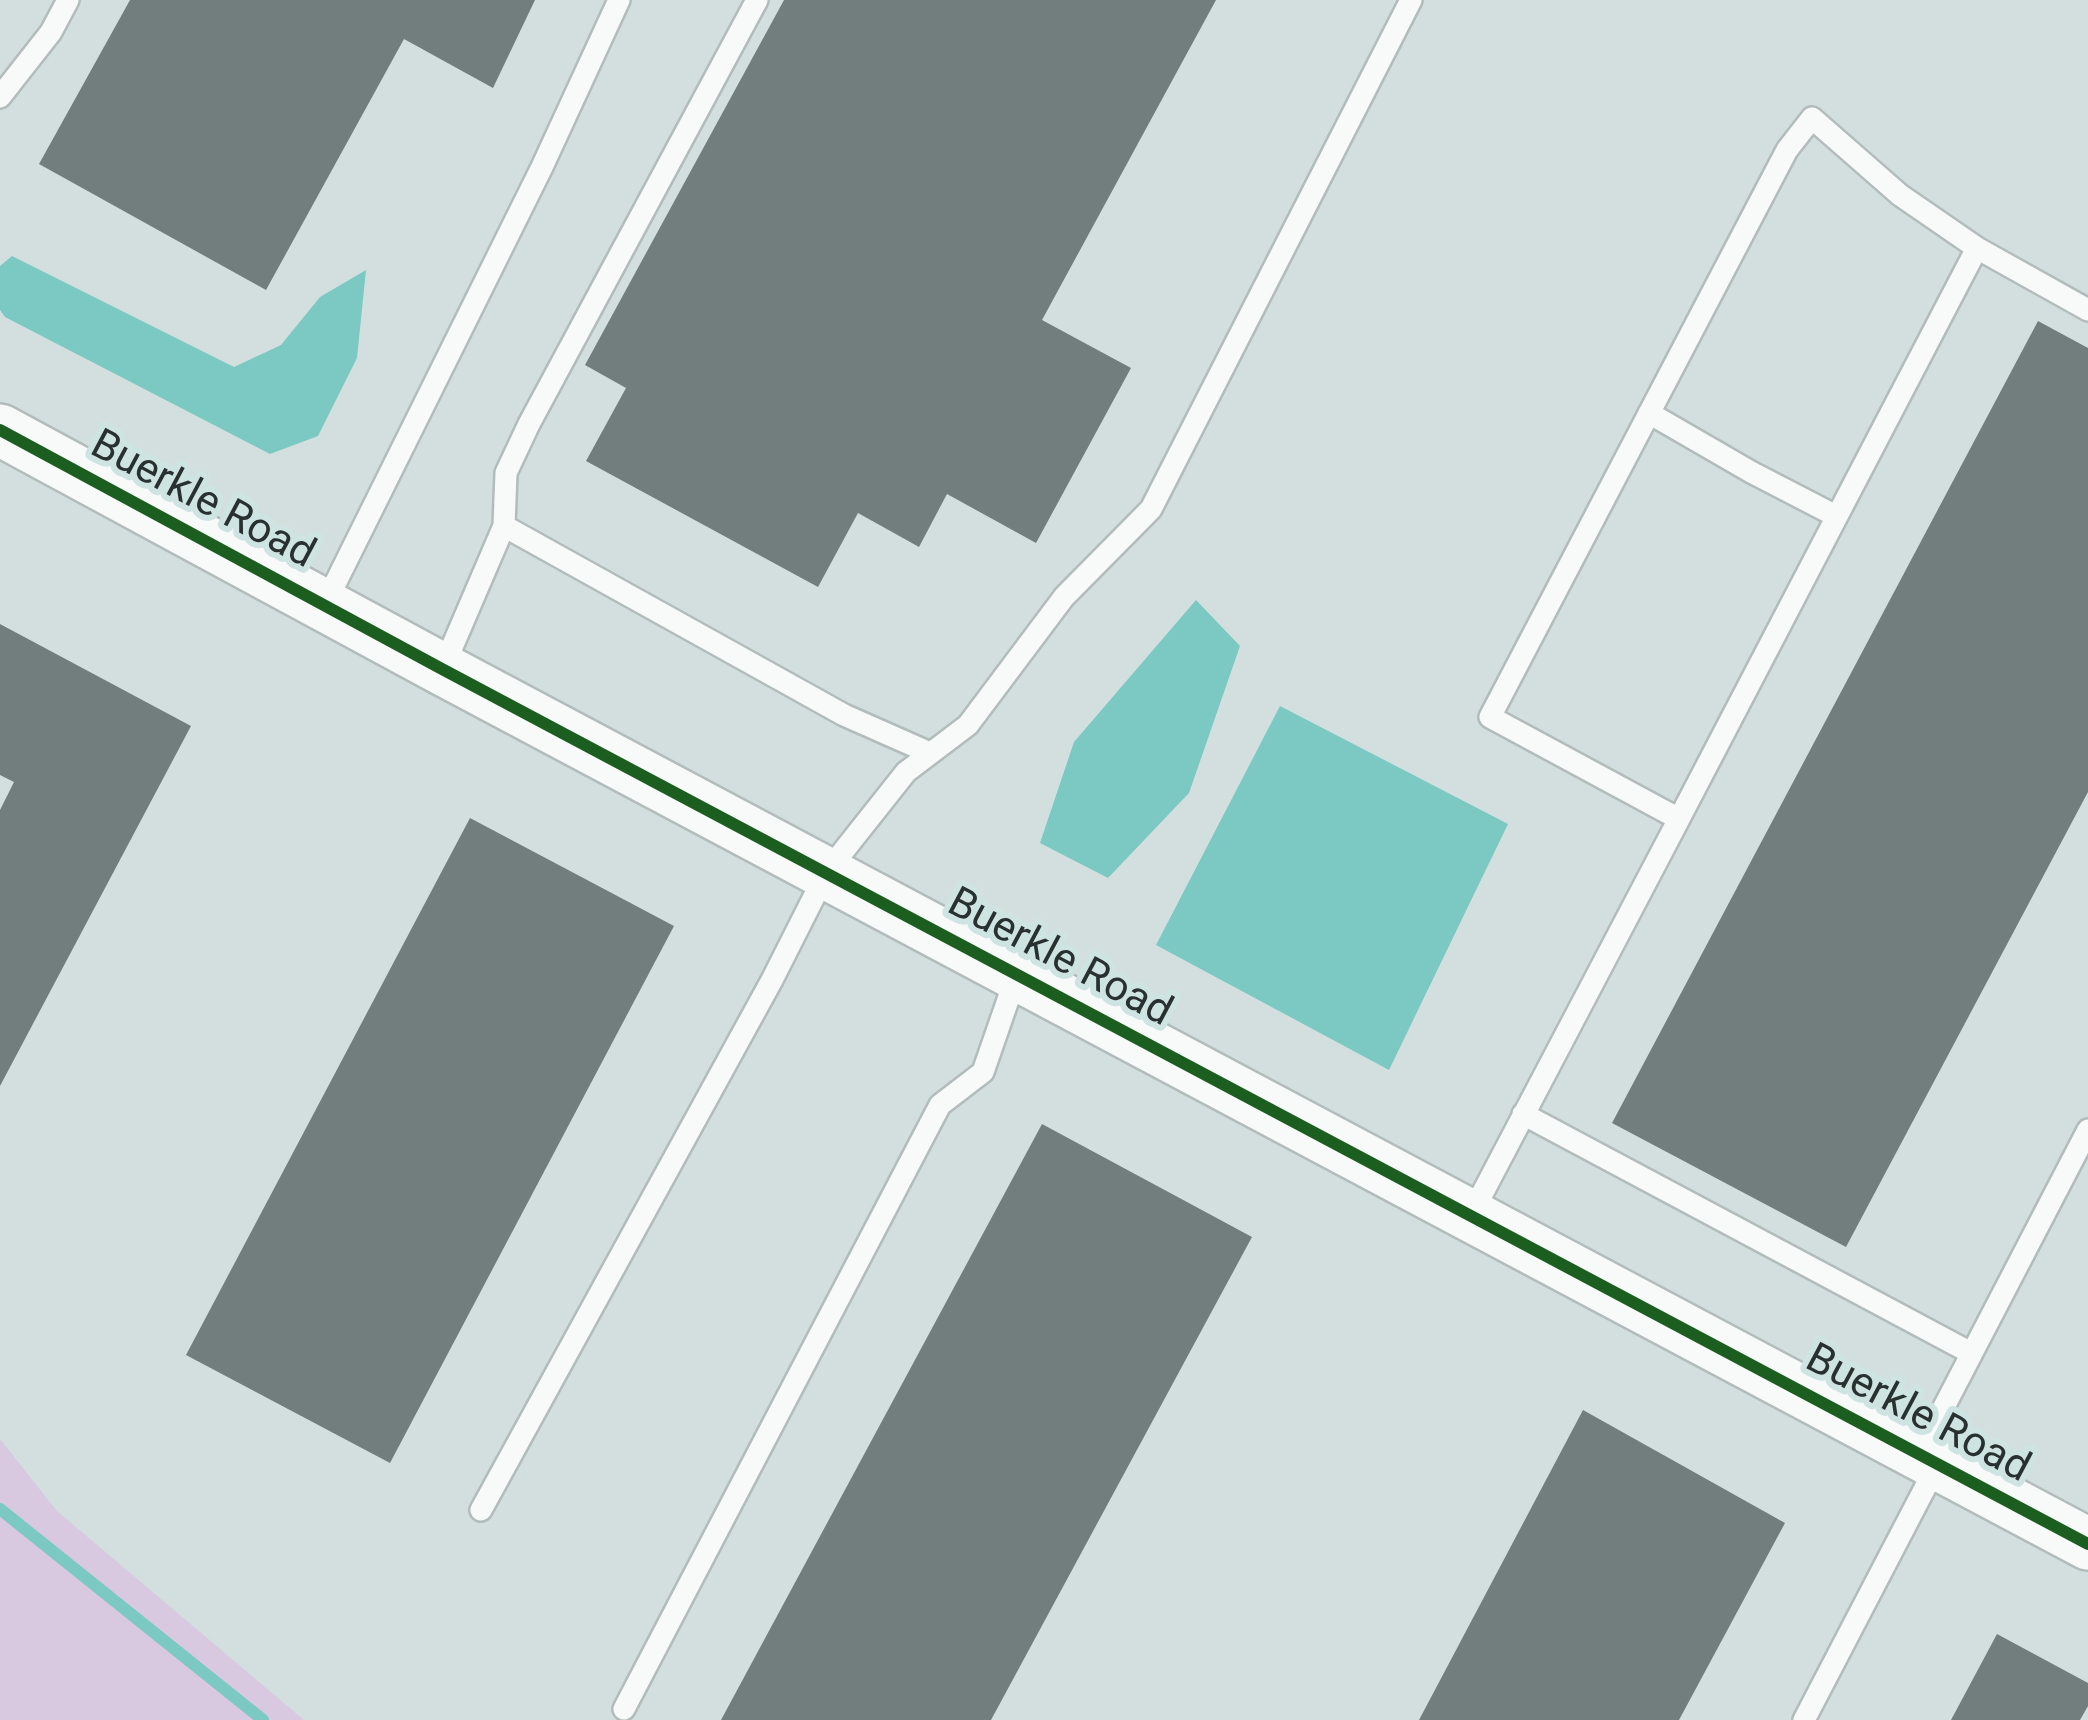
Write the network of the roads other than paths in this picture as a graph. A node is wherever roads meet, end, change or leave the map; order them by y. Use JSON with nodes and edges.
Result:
{"nodes":[{"id":1,"x":68,"y":0,"type":"edge"},
{"id":2,"x":619,"y":0,"type":"edge"},
{"id":3,"x":757,"y":0,"type":"edge"},
{"id":4,"x":1411,"y":0,"type":"edge"},
{"id":5,"x":0,"y":97,"type":"edge"},
{"id":6,"x":1977,"y":248,"type":"junction"},
{"id":7,"x":2088,"y":310,"type":"edge"},
{"id":8,"x":1648,"y":413,"type":"junction"},
{"id":9,"x":0,"y":430,"type":"edge"},
{"id":10,"x":1837,"y":516,"type":"junction"},
{"id":11,"x":504,"y":526,"type":"junction"},
{"id":12,"x":324,"y":604,"type":"junction"},
{"id":13,"x":442,"y":669,"type":"junction"},
{"id":14,"x":931,"y":753,"type":"junction"},
{"id":15,"x":1679,"y":819,"type":"junction"},
{"id":16,"x":826,"y":873,"type":"junction"},
{"id":17,"x":1017,"y":973,"type":"junction"},
{"id":18,"x":1522,"y":1114,"type":"junction"},
{"id":19,"x":2088,"y":1130,"type":"edge"},
{"id":20,"x":1471,"y":1215,"type":"junction"},
{"id":21,"x":1971,"y":1353,"type":"junction"},
{"id":22,"x":1929,"y":1458,"type":"junction"},
{"id":23,"x":481,"y":1510,"type":"dead end"},
{"id":24,"x":2088,"y":1544,"type":"edge"},
{"id":25,"x":624,"y":1709,"type":"dead end"},
{"id":26,"x":1804,"y":1720,"type":"edge"}],
"edges":[{"from":1,"to":5,"type":"lane"},
{"from":2,"to":12,"type":"lane"},
{"from":3,"to":11,"type":"lane"},
{"from":4,"to":14,"type":"lane"},
{"from":6,"to":7,"type":"lane"},
{"from":6,"to":8,"type":"lane"},
{"from":6,"to":10,"type":"lane"},
{"from":8,"to":10,"type":"lane"},
{"from":8,"to":15,"type":"lane"},
{"from":9,"to":12,"type":"street","name":"Buerkle Road"},
{"from":10,"to":15,"type":"lane"},
{"from":11,"to":13,"type":"lane"},
{"from":11,"to":14,"type":"lane"},
{"from":12,"to":13,"type":"street","name":"Buerkle Road"},
{"from":13,"to":16,"type":"street","name":"Buerkle Road"},
{"from":14,"to":16,"type":"lane"},
{"from":15,"to":18,"type":"lane"},
{"from":16,"to":17,"type":"street","name":"Buerkle Road"},
{"from":16,"to":23,"type":"lane"},
{"from":17,"to":20,"type":"street","name":"Buerkle Road"},
{"from":17,"to":25,"type":"lane"},
{"from":18,"to":20,"type":"lane"},
{"from":18,"to":21,"type":"lane"},
{"from":19,"to":21,"type":"lane"},
{"from":20,"to":22,"type":"street","name":"Buerkle Road"},
{"from":21,"to":22,"type":"lane"},
{"from":22,"to":24,"type":"street","name":"Buerkle Road"},
{"from":22,"to":26,"type":"lane"}]}
